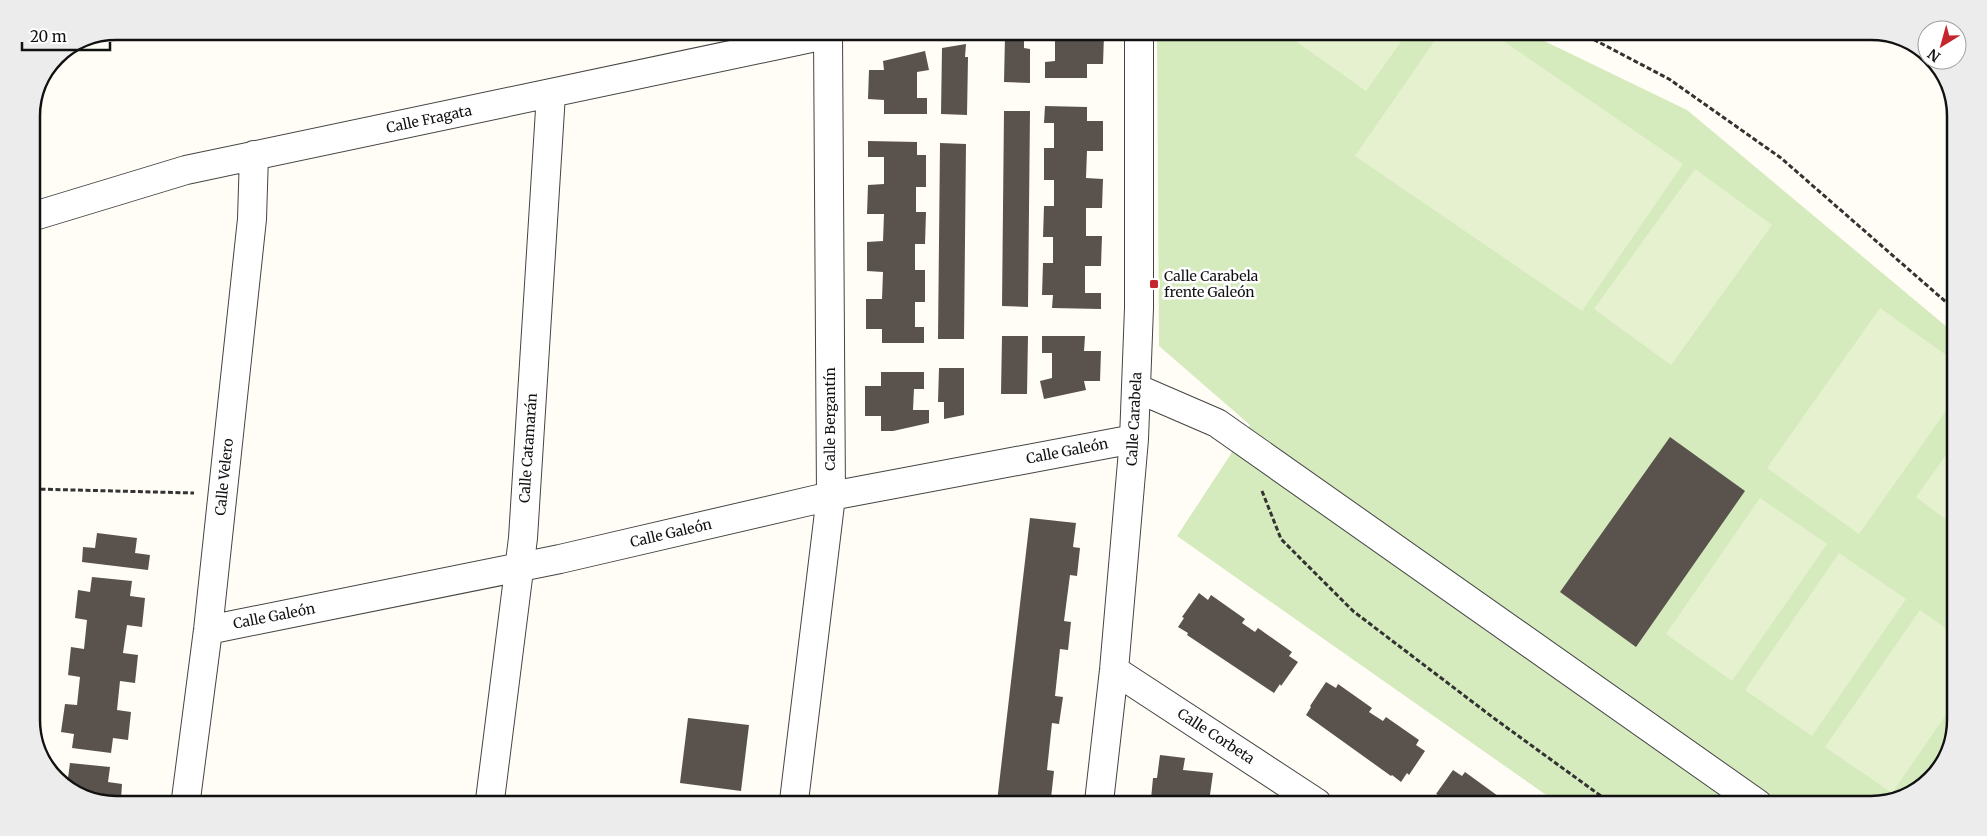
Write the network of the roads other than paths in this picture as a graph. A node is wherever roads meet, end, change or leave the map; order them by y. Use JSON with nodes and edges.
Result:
{"nodes":[{"id":1,"x":801,"y":40,"type":"edge"},
{"id":2,"x":829,"y":40,"type":"edge"},
{"id":3,"x":1139,"y":40,"type":"edge"},
{"id":4,"x":551,"y":94,"type":"junction"},
{"id":5,"x":254,"y":156,"type":"junction"},
{"id":6,"x":40,"y":215,"type":"edge"},
{"id":7,"x":1136,"y":388,"type":"junction"},
{"id":8,"x":1134,"y":439,"type":"junction"},
{"id":9,"x":831,"y":496,"type":"junction"},
{"id":10,"x":519,"y":566,"type":"junction"},
{"id":11,"x":208,"y":630,"type":"junction"},
{"id":12,"x":1114,"y":670,"type":"junction"},
{"id":13,"x":186,"y":796,"type":"edge"},
{"id":14,"x":490,"y":796,"type":"edge"},
{"id":15,"x":795,"y":796,"type":"edge"},
{"id":16,"x":1100,"y":796,"type":"edge"},
{"id":17,"x":1306,"y":796,"type":"edge"},
{"id":18,"x":1747,"y":796,"type":"edge"}],
"edges":[{"from":1,"to":4,"type":"street","name":"Calle Fragata"},
{"from":2,"to":9,"type":"street","name":"Calle Bergantín"},
{"from":3,"to":7,"type":"street","name":"Calle Carabela"},
{"from":4,"to":5,"type":"street","name":"Calle Fragata"},
{"from":4,"to":10,"type":"street","name":"Calle Catamarán"},
{"from":5,"to":6,"type":"street","name":"Calle Fragata"},
{"from":5,"to":11,"type":"street","name":"Calle Velero"},
{"from":7,"to":8,"type":"street","name":"Calle Carabela"},
{"from":7,"to":18,"type":"street"},
{"from":8,"to":9,"type":"street","name":"Calle Galeón"},
{"from":8,"to":12,"type":"street","name":"Calle Carabela"},
{"from":9,"to":10,"type":"street","name":"Calle Galeón"},
{"from":9,"to":15,"type":"street","name":"Calle Bergantín"},
{"from":10,"to":11,"type":"street","name":"Calle Galeón"},
{"from":10,"to":14,"type":"street","name":"Calle Catamarán"},
{"from":11,"to":13,"type":"street","name":"Calle Velero"},
{"from":12,"to":16,"type":"street","name":"Calle Carabela"},
{"from":12,"to":17,"type":"street","name":"Calle Corbeta"}]}
